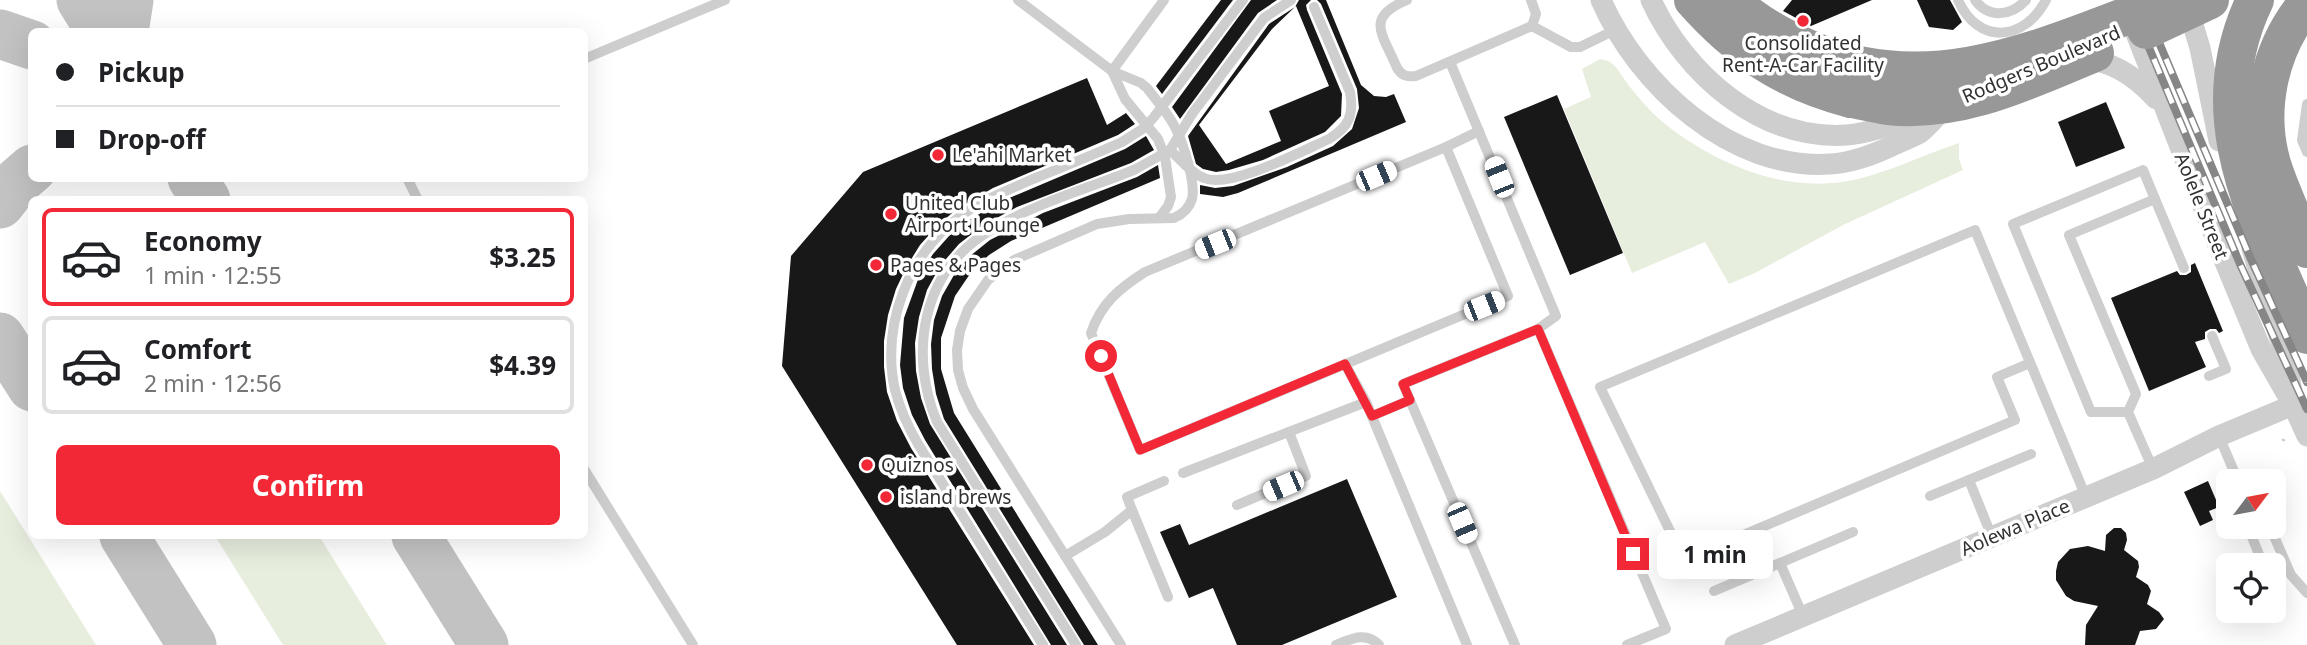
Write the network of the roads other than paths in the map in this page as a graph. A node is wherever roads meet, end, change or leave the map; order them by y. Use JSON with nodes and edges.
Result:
{"nodes":[{"id":1,"x":725,"y":0,"type":"edge"},
{"id":2,"x":1164,"y":0,"type":"edge"},
{"id":3,"x":1243,"y":0,"type":"edge"},
{"id":4,"x":1291,"y":0,"type":"edge"},
{"id":5,"x":1311,"y":0,"type":"edge"},
{"id":6,"x":1407,"y":0,"type":"edge"},
{"id":7,"x":1531,"y":0,"type":"edge"},
{"id":8,"x":1601,"y":0,"type":"edge"},
{"id":9,"x":1651,"y":0,"type":"edge"},
{"id":10,"x":1693,"y":0,"type":"edge"},
{"id":11,"x":1731,"y":0,"type":"edge"},
{"id":12,"x":1958,"y":0,"type":"edge"},
{"id":13,"x":1975,"y":0,"type":"edge"},
{"id":14,"x":2026,"y":0,"type":"edge"},
{"id":15,"x":2046,"y":0,"type":"edge"},
{"id":16,"x":2127,"y":0,"type":"edge"},
{"id":17,"x":2169,"y":0,"type":"edge"},
{"id":18,"x":2186,"y":0,"type":"edge"},
{"id":19,"x":2210,"y":0,"type":"edge"},
{"id":20,"x":2255,"y":0,"type":"edge"},
{"id":21,"x":1024,"y":2,"type":"edge"},
{"id":22,"x":2307,"y":3,"type":"edge"},
{"id":23,"x":1771,"y":17,"type":"dead end"},
{"id":24,"x":1532,"y":26,"type":"junction"},
{"id":25,"x":2133,"y":26,"type":"junction"},
{"id":26,"x":1615,"y":30,"type":"junction"},
{"id":27,"x":588,"y":57,"type":"edge"},
{"id":28,"x":2053,"y":59,"type":"junction"},
{"id":29,"x":1450,"y":61,"type":"junction"},
{"id":30,"x":1112,"y":71,"type":"junction"},
{"id":31,"x":1855,"y":78,"type":"dead end"},
{"id":32,"x":1905,"y":94,"type":"dead end"},
{"id":33,"x":1949,"y":103,"type":"junction"},
{"id":34,"x":2307,"y":104,"type":"edge"},
{"id":35,"x":2162,"y":106,"type":"junction"},
{"id":36,"x":1479,"y":131,"type":"junction"},
{"id":37,"x":1447,"y":147,"type":"junction"},
{"id":38,"x":1170,"y":150,"type":"junction"},
{"id":39,"x":2307,"y":152,"type":"edge"},
{"id":40,"x":2155,"y":199,"type":"junction"},
{"id":41,"x":1159,"y":218,"type":"junction"},
{"id":42,"x":2307,"y":249,"type":"edge"},
{"id":43,"x":2184,"y":268,"type":"dead end"},
{"id":44,"x":1538,"y":329,"type":"junction"},
{"id":45,"x":2212,"y":335,"type":"dead end"},
{"id":46,"x":2307,"y":335,"type":"edge"},
{"id":47,"x":2031,"y":363,"type":"junction"},
{"id":48,"x":1345,"y":364,"type":"junction"},
{"id":49,"x":2209,"y":376,"type":"dead end"},
{"id":50,"x":1410,"y":400,"type":"junction"},
{"id":51,"x":1366,"y":402,"type":"junction"},
{"id":52,"x":2294,"y":405,"type":"junction"},
{"id":53,"x":2129,"y":412,"type":"junction"},
{"id":54,"x":1372,"y":416,"type":"junction"},
{"id":55,"x":1289,"y":432,"type":"junction"},
{"id":56,"x":2219,"y":436,"type":"junction"},
{"id":57,"x":2307,"y":436,"type":"edge"},
{"id":58,"x":2031,"y":454,"type":"dead end"},
{"id":59,"x":2152,"y":469,"type":"junction"},
{"id":60,"x":2233,"y":469,"type":"edge"},
{"id":61,"x":1183,"y":473,"type":"dead end"},
{"id":62,"x":588,"y":475,"type":"edge"},
{"id":63,"x":1969,"y":480,"type":"junction"},
{"id":64,"x":1164,"y":481,"type":"dead end"},
{"id":65,"x":1930,"y":496,"type":"dead end"},
{"id":66,"x":2086,"y":497,"type":"junction"},
{"id":67,"x":1237,"y":505,"type":"dead end"},
{"id":68,"x":1132,"y":510,"type":"junction"},
{"id":69,"x":1853,"y":532,"type":"dead end"},
{"id":70,"x":1992,"y":537,"type":"junction"},
{"id":71,"x":2275,"y":539,"type":"edge"},
{"id":72,"x":1065,"y":556,"type":"junction"},
{"id":73,"x":1780,"y":563,"type":"junction"},
{"id":74,"x":2286,"y":573,"type":"edge"},
{"id":75,"x":2291,"y":575,"type":"junction"},
{"id":76,"x":1714,"y":591,"type":"dead end"},
{"id":77,"x":2307,"y":593,"type":"edge"},
{"id":78,"x":1168,"y":597,"type":"dead end"},
{"id":79,"x":1803,"y":617,"type":"junction"},
{"id":80,"x":693,"y":645,"type":"edge"},
{"id":81,"x":1042,"y":645,"type":"edge"},
{"id":82,"x":1076,"y":645,"type":"edge"},
{"id":83,"x":1121,"y":645,"type":"edge"},
{"id":84,"x":1336,"y":645,"type":"edge"},
{"id":85,"x":1379,"y":645,"type":"edge"},
{"id":86,"x":1467,"y":645,"type":"edge"},
{"id":87,"x":1515,"y":645,"type":"edge"},
{"id":88,"x":1627,"y":645,"type":"edge"},
{"id":89,"x":1735,"y":645,"type":"edge"}],
"edges":[{"from":1,"to":27,"type":"lane"},
{"from":2,"to":30,"type":"lane"},
{"from":3,"to":81,"type":"lane","bridge":true},
{"from":4,"to":38,"type":"lane","bridge":true},
{"from":5,"to":38,"type":"lane","bridge":true},
{"from":6,"to":29,"type":"lane"},
{"from":7,"to":24,"type":"lane"},
{"from":8,"to":26,"type":"street","name":"Rodgers Boulevard"},
{"from":9,"to":33,"type":"street"},
{"from":10,"to":19,"type":"highway","bridge":true},
{"from":11,"to":17,"type":"highway","bridge":true},
{"from":12,"to":15,"type":"lane"},
{"from":13,"to":14,"type":"lane"},
{"from":16,"to":25,"type":"street","name":"Aolele Street"},
{"from":18,"to":25,"type":"street","name":"Rodgers Boulevard"},
{"from":18,"to":52,"type":"street","name":"Aolele Street"},
{"from":20,"to":46,"type":"highway"},
{"from":21,"to":30,"type":"lane"},
{"from":22,"to":42,"type":"highway"},
{"from":23,"to":31,"type":"lane"},
{"from":24,"to":26,"type":"lane"},
{"from":24,"to":29,"type":"lane"},
{"from":25,"to":28,"type":"street","name":"Rodgers Boulevard"},
{"from":25,"to":35,"type":"street","name":"Aolele Street"},
{"from":26,"to":33,"type":"street","name":"Rodgers Boulevard"},
{"from":28,"to":33,"type":"street","name":"Rodgers Boulevard"},
{"from":28,"to":35,"type":"street"},
{"from":29,"to":36,"type":"lane"},
{"from":30,"to":41,"type":"lane"},
{"from":30,"to":41,"type":"lane"},
{"from":32,"to":33,"type":"lane"},
{"from":34,"to":39,"type":"lane"},
{"from":35,"to":52,"type":"street","name":"Aolele Street"},
{"from":36,"to":37,"type":"lane"},
{"from":36,"to":44,"type":"lane"},
{"from":37,"to":48,"type":"lane"},
{"from":37,"to":48,"type":"lane"},
{"from":38,"to":82,"type":"lane","bridge":true},
{"from":40,"to":43,"type":"lane"},
{"from":40,"to":53,"type":"lane"},
{"from":40,"to":53,"type":"lane"},
{"from":41,"to":72,"type":"lane"},
{"from":44,"to":50,"type":"lane"},
{"from":44,"to":88,"type":"lane"},
{"from":45,"to":49,"type":"lane"},
{"from":47,"to":47,"type":"lane"},
{"from":47,"to":66,"type":"lane"},
{"from":48,"to":51,"type":"lane"},
{"from":50,"to":54,"type":"lane"},
{"from":50,"to":87,"type":"lane"},
{"from":51,"to":54,"type":"lane"},
{"from":51,"to":55,"type":"lane"},
{"from":52,"to":56,"type":"street","name":"Aolewa Place"},
{"from":52,"to":57,"type":"street","name":"Aolele Street"},
{"from":53,"to":59,"type":"lane"},
{"from":54,"to":86,"type":"lane"},
{"from":55,"to":61,"type":"lane"},
{"from":55,"to":67,"type":"lane"},
{"from":56,"to":59,"type":"street","name":"Aolewa Place"},
{"from":56,"to":60,"type":"lane"},
{"from":58,"to":63,"type":"lane"},
{"from":59,"to":66,"type":"street","name":"Aolewa Place"},
{"from":62,"to":80,"type":"lane"},
{"from":63,"to":65,"type":"lane"},
{"from":63,"to":70,"type":"lane"},
{"from":64,"to":68,"type":"lane"},
{"from":66,"to":70,"type":"street","name":"Aolewa Place"},
{"from":68,"to":72,"type":"lane"},
{"from":68,"to":78,"type":"lane"},
{"from":69,"to":73,"type":"lane"},
{"from":70,"to":79,"type":"street","name":"Aolewa Place"},
{"from":71,"to":75,"type":"lane"},
{"from":72,"to":83,"type":"lane"},
{"from":73,"to":76,"type":"lane"},
{"from":73,"to":79,"type":"lane"},
{"from":74,"to":75,"type":"lane"},
{"from":75,"to":77,"type":"lane"},
{"from":79,"to":89,"type":"street","name":"Aolewa Place"},
{"from":84,"to":85,"type":"lane"}]}
